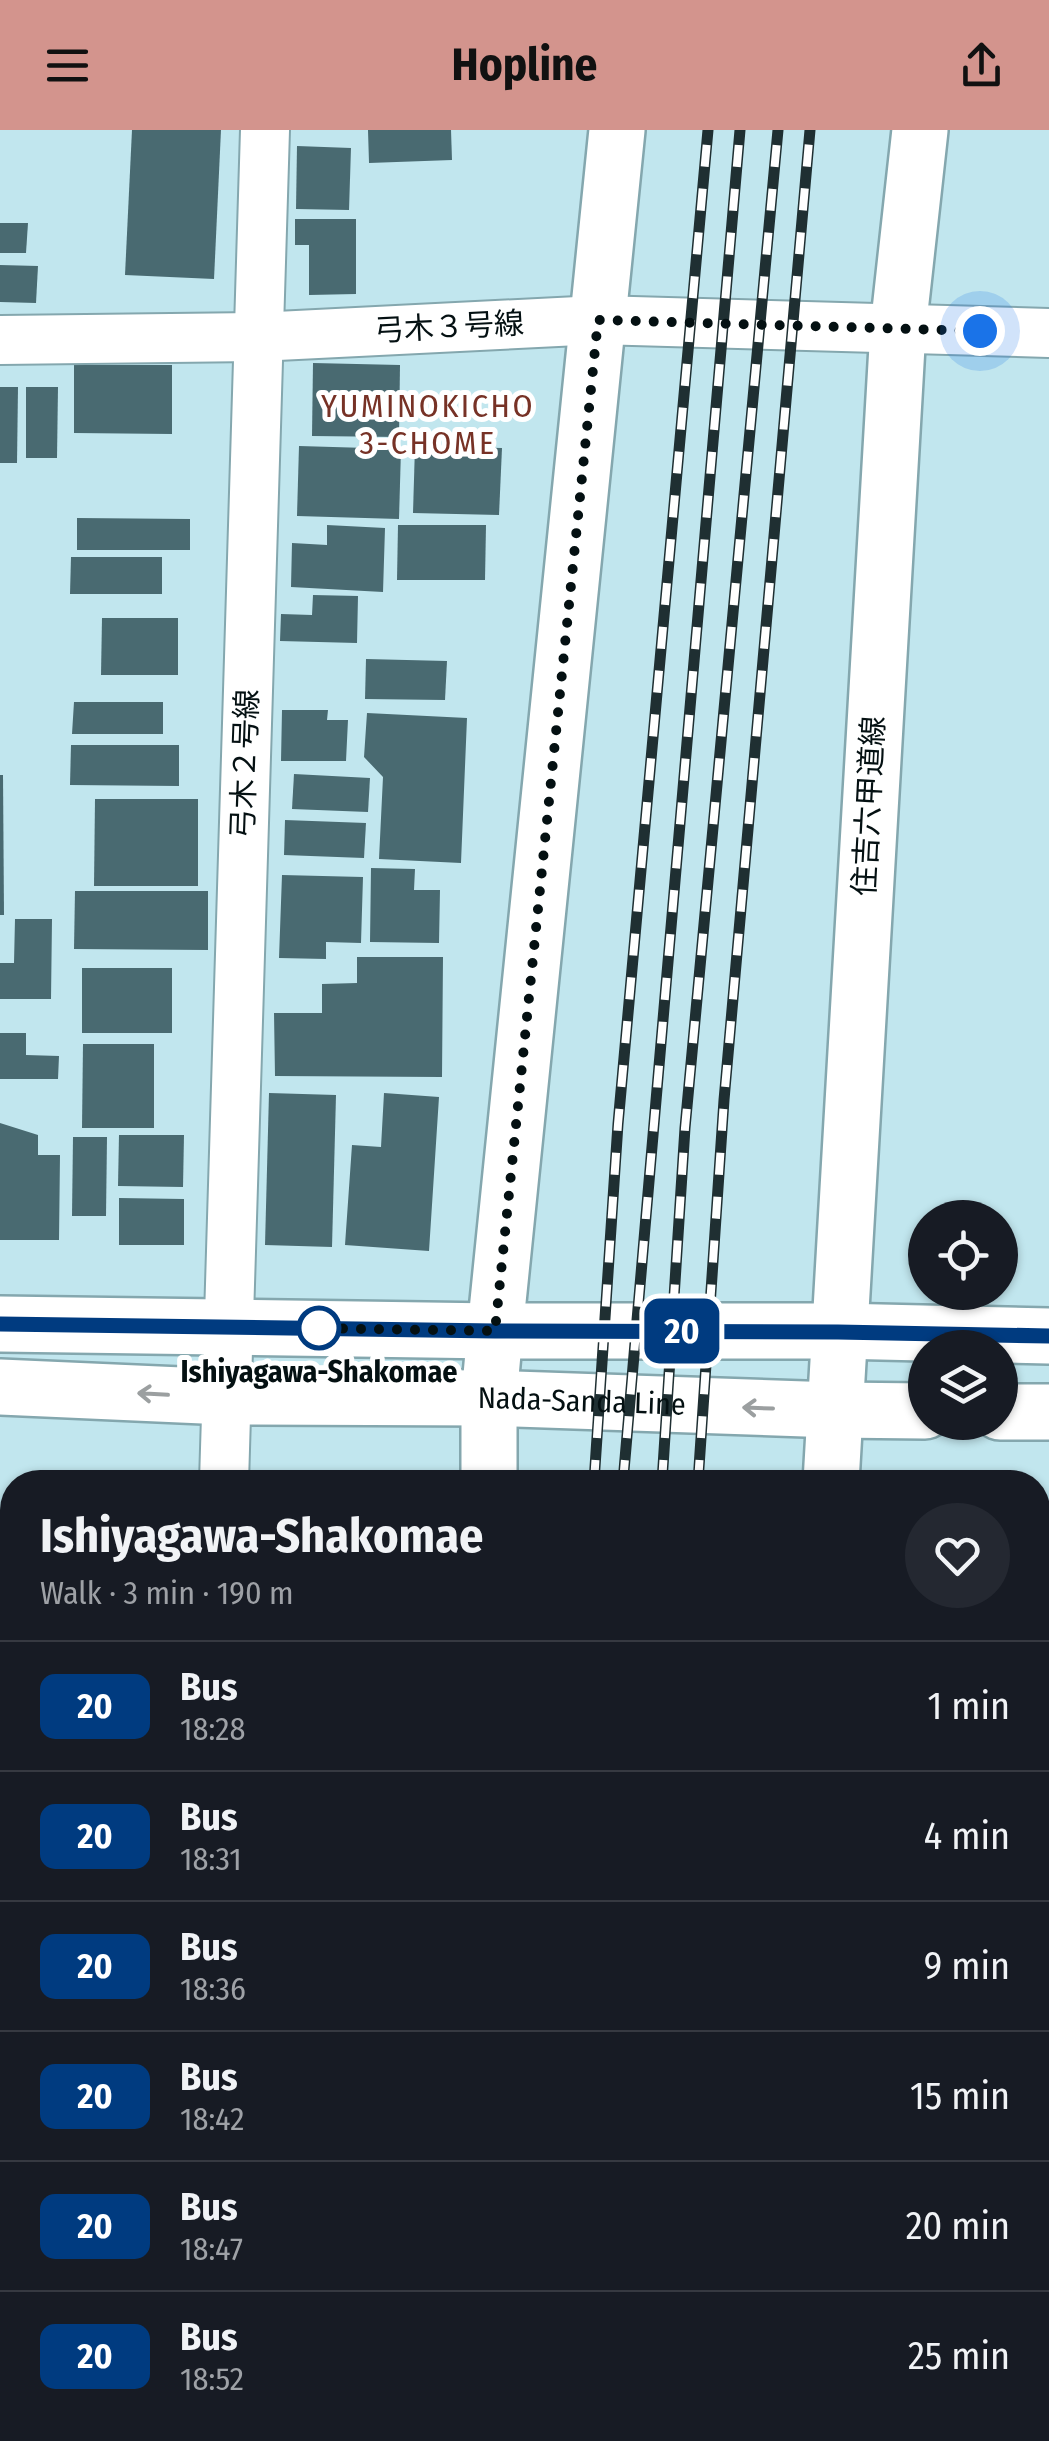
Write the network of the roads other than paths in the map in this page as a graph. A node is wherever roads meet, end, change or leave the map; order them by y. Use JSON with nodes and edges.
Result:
{"nodes":[{"id":1,"x":265,"y":130,"type":"edge"},
{"id":2,"x":616,"y":130,"type":"edge"},
{"id":3,"x":920,"y":130,"type":"edge"},
{"id":4,"x":598,"y":320,"type":"junction"},
{"id":5,"x":898,"y":330,"type":"junction"},
{"id":6,"x":1049,"y":332,"type":"edge"},
{"id":7,"x":257,"y":337,"type":"junction"},
{"id":8,"x":0,"y":340,"type":"edge"},
{"id":9,"x":0,"y":1324,"type":"edge"},
{"id":10,"x":228,"y":1327,"type":"junction"},
{"id":11,"x":495,"y":1331,"type":"junction"},
{"id":12,"x":838,"y":1332,"type":"junction"},
{"id":13,"x":1049,"y":1336,"type":"edge"},
{"id":14,"x":0,"y":1387,"type":"edge"},
{"id":15,"x":226,"y":1397,"type":"junction"},
{"id":16,"x":490,"y":1398,"type":"junction"},
{"id":17,"x":834,"y":1410,"type":"junction"},
{"id":18,"x":908,"y":1411,"type":"edge"},
{"id":19,"x":1018,"y":1412,"type":"edge"},
{"id":20,"x":1049,"y":1412,"type":"edge"},
{"id":21,"x":224,"y":1470,"type":"edge"},
{"id":22,"x":489,"y":1470,"type":"edge"},
{"id":23,"x":831,"y":1470,"type":"edge"}],
"edges":[{"from":1,"to":7,"type":"street","name":"弓木２号線"},
{"from":2,"to":4,"type":"street"},
{"from":3,"to":5,"type":"street","name":"住吉六甲道線"},
{"from":4,"to":5,"type":"street","name":"弓木３号線"},
{"from":4,"to":7,"type":"street","name":"弓木３号線"},
{"from":4,"to":11,"type":"street"},
{"from":5,"to":6,"type":"street","name":"弓木３号線"},
{"from":5,"to":12,"type":"street","name":"住吉六甲道線"},
{"from":7,"to":8,"type":"street","name":"弓木３号線"},
{"from":7,"to":10,"type":"street","name":"弓木２号線"},
{"from":9,"to":10,"type":"street"},
{"from":10,"to":11,"type":"street"},
{"from":10,"to":15,"type":"street","name":"弓木２号線"},
{"from":11,"to":12,"type":"street"},
{"from":11,"to":16,"type":"street"},
{"from":12,"to":13,"type":"street"},
{"from":12,"to":17,"type":"street","name":"住吉六甲道線"},
{"from":15,"to":14,"type":"street","name":"Nada-Sanda Line","one_way":true},
{"from":15,"to":16,"type":"street","name":"Nada-Sanda Line"},
{"from":15,"to":21,"type":"street","name":"弓木２号線"},
{"from":17,"to":16,"type":"street","name":"Nada-Sanda Line","one_way":true},
{"from":16,"to":22,"type":"street"},
{"from":17,"to":18,"type":"street","name":"Nada-Sanda Line"},
{"from":17,"to":23,"type":"street","name":"住吉六甲道線"},
{"from":19,"to":20,"type":"street"}]}
